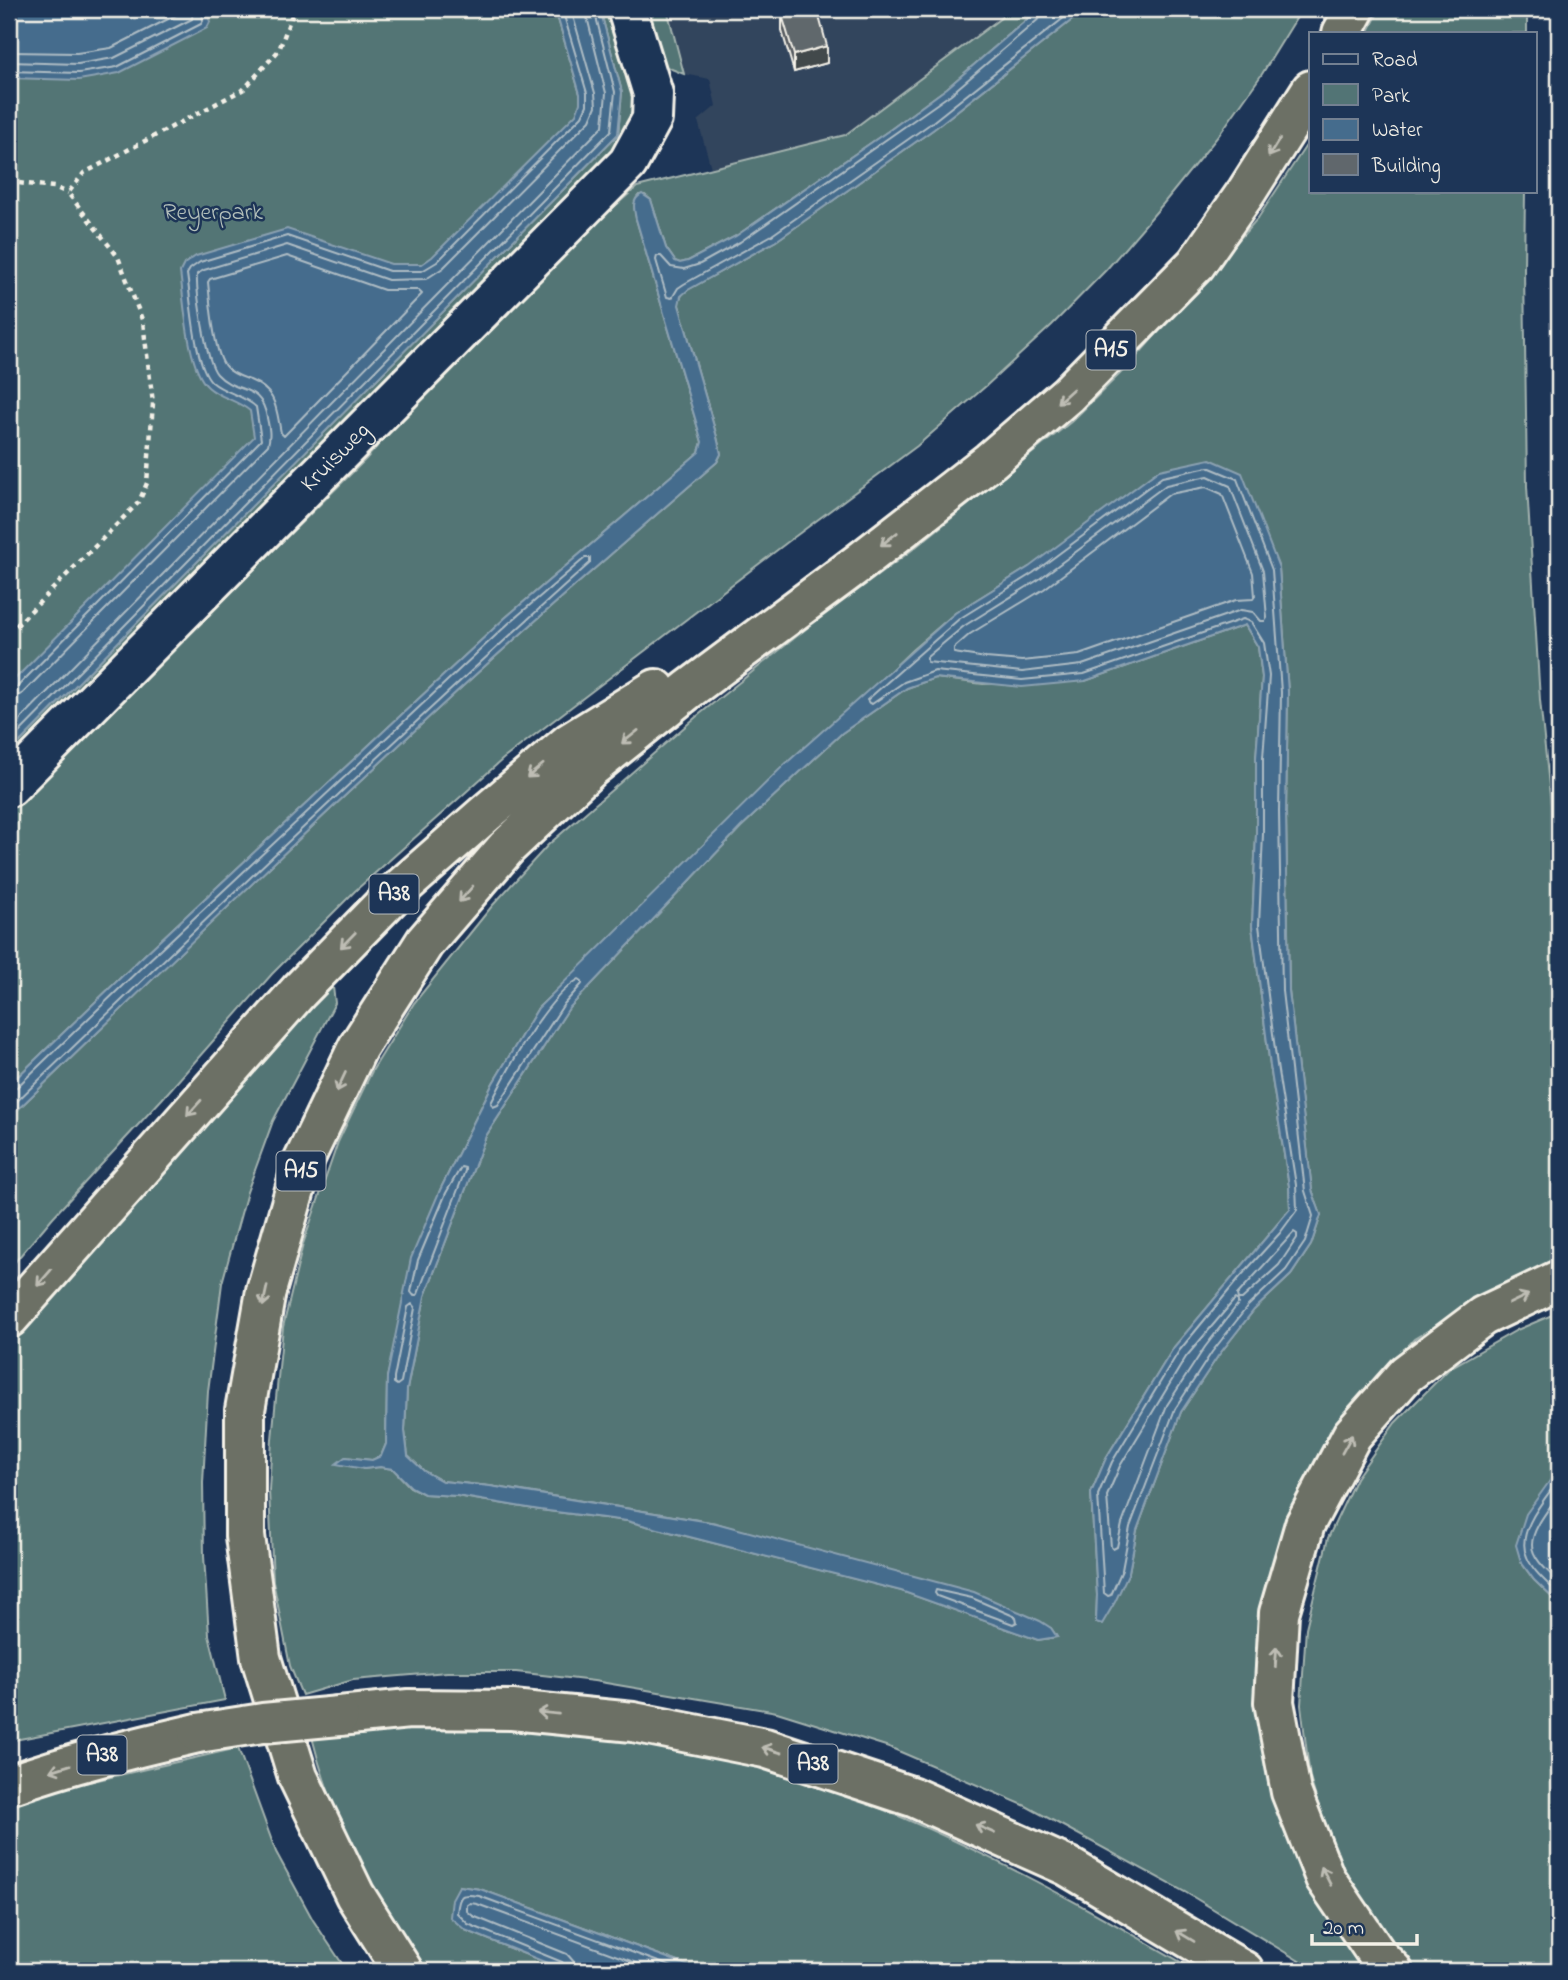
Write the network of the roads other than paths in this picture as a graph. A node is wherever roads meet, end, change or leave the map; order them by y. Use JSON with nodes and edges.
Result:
{"nodes":[{"id":1,"x":627,"y":9,"type":"edge"},
{"id":2,"x":1354,"y":9,"type":"edge"},
{"id":3,"x":1342,"y":32,"type":"edge"},
{"id":4,"x":1309,"y":93,"type":"edge"},
{"id":5,"x":860,"y":562,"type":"junction"},
{"id":6,"x":9,"y":787,"type":"edge"},
{"id":7,"x":1559,"y":1280,"type":"edge"},
{"id":8,"x":9,"y":1318,"type":"edge"},
{"id":9,"x":9,"y":1785,"type":"edge"},
{"id":10,"x":403,"y":1971,"type":"edge"},
{"id":11,"x":1244,"y":1971,"type":"edge"},
{"id":12,"x":1393,"y":1971,"type":"edge"}],
"edges":[{"from":1,"to":6,"type":"street","name":"Kruisweg"},
{"from":2,"to":3,"type":"highway"},
{"from":4,"to":5,"type":"highway","number":"A15","one_way":true},
{"from":5,"to":8,"type":"highway","number":"A38","one_way":true},
{"from":5,"to":10,"type":"highway","number":"A15","one_way":true},
{"from":12,"to":7,"type":"highway","one_way":true},
{"from":11,"to":9,"type":"highway","number":"A38","one_way":true,"bridge":true}]}
